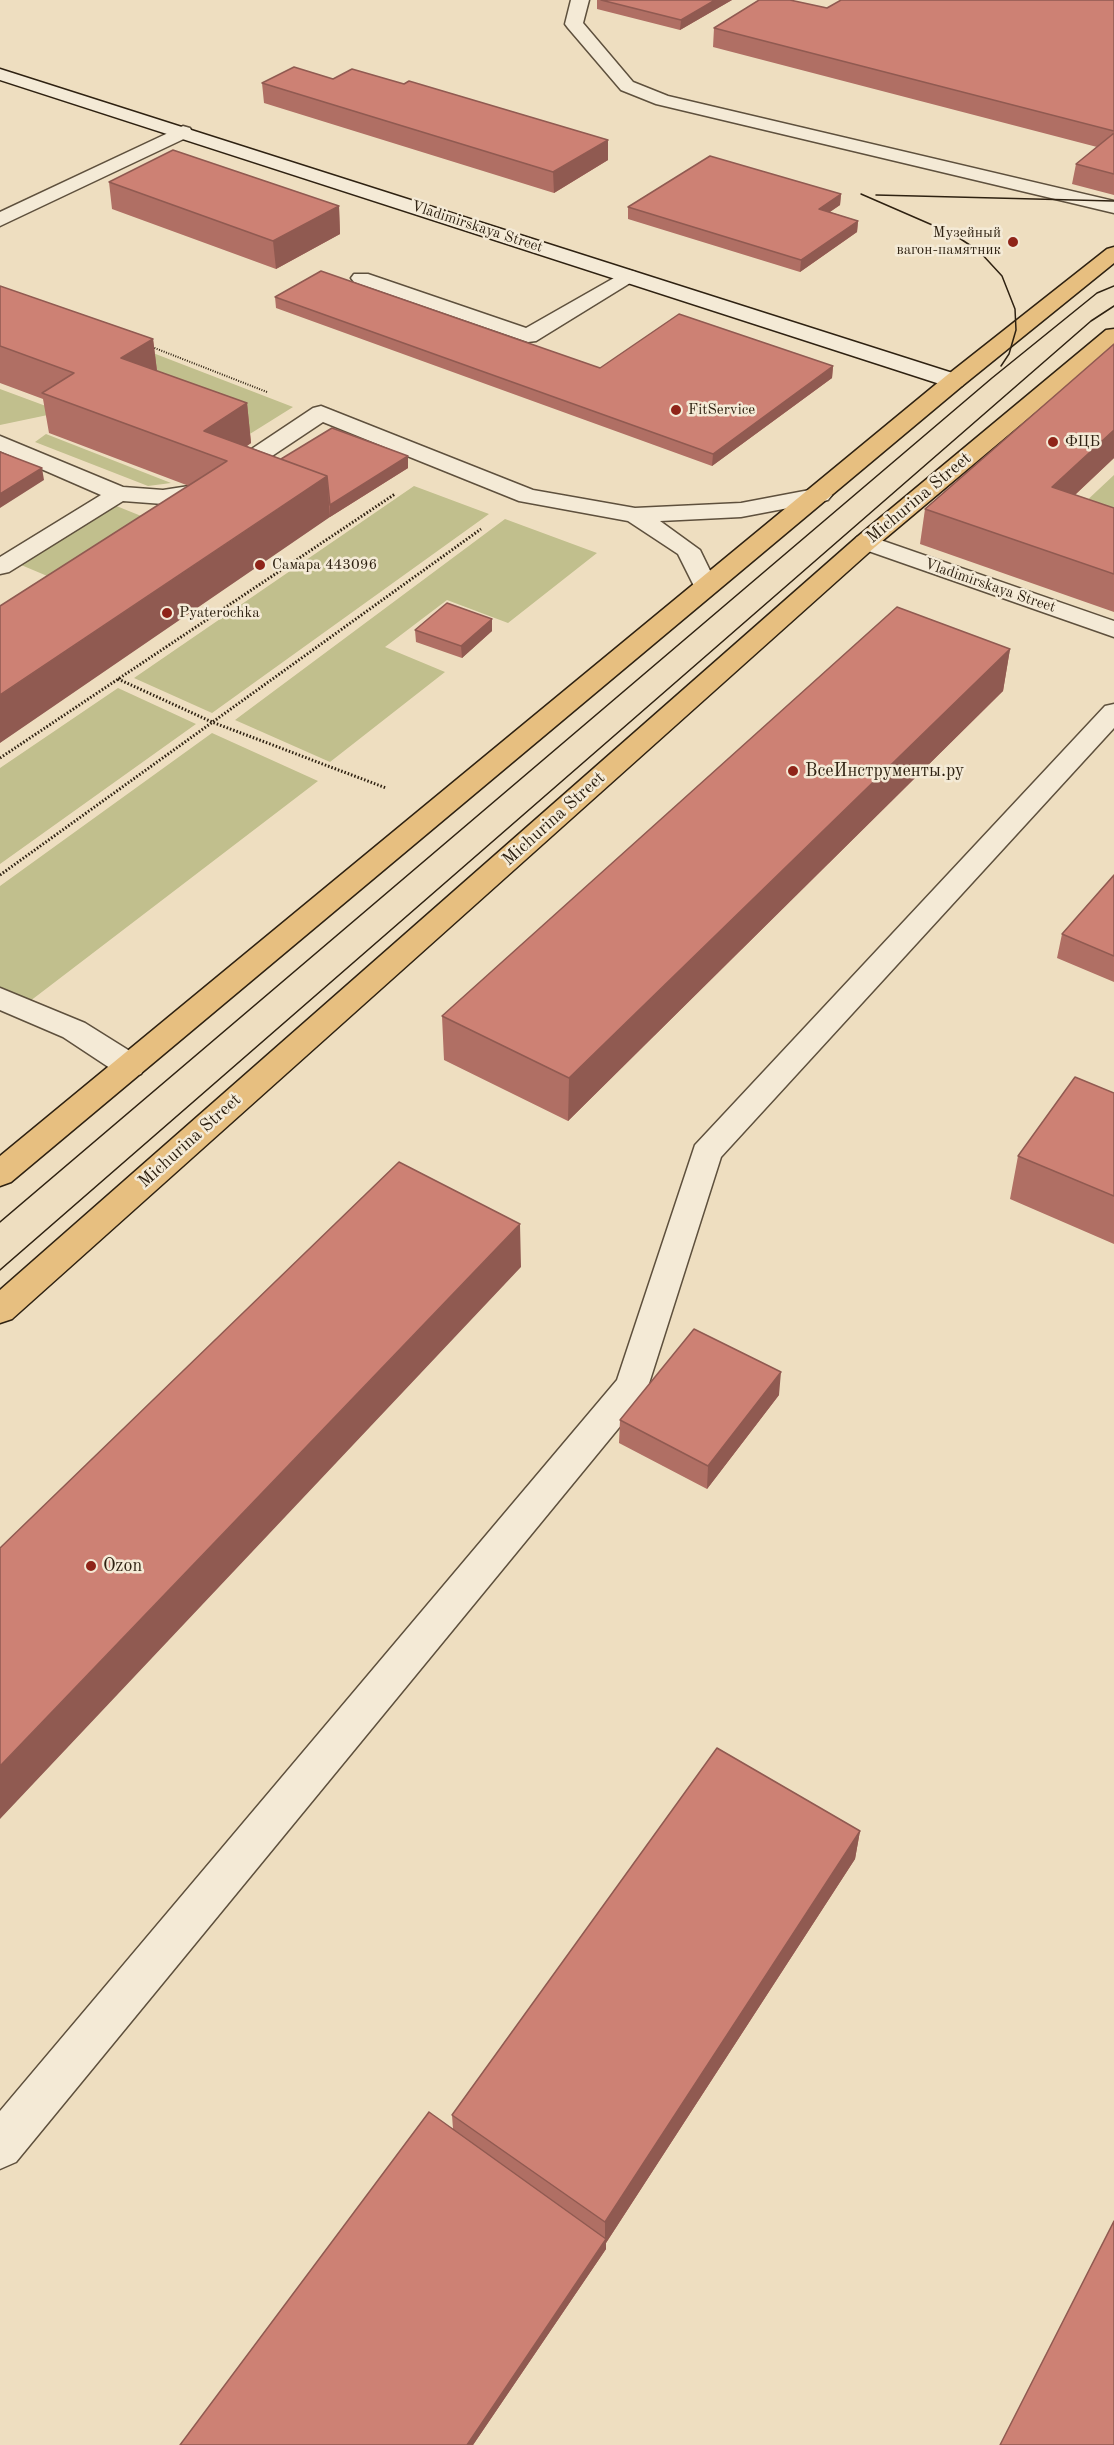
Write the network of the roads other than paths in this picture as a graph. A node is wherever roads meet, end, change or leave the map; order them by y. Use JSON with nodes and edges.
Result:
{"nodes":[{"id":1,"x":581,"y":0,"type":"edge"},
{"id":2,"x":0,"y":74,"type":"edge"},
{"id":3,"x":183,"y":132,"type":"junction"},
{"id":4,"x":1114,"y":207,"type":"edge"},
{"id":5,"x":0,"y":220,"type":"edge"},
{"id":6,"x":1114,"y":253,"type":"edge"},
{"id":7,"x":628,"y":276,"type":"junction"},
{"id":8,"x":361,"y":278,"type":"dead end"},
{"id":9,"x":1114,"y":335,"type":"edge"},
{"id":10,"x":954,"y":381,"type":"junction"},
{"id":11,"x":0,"y":443,"type":"edge"},
{"id":12,"x":225,"y":477,"type":"edge"},
{"id":13,"x":202,"y":491,"type":"edge"},
{"id":14,"x":119,"y":494,"type":"junction"},
{"id":15,"x":820,"y":495,"type":"junction"},
{"id":16,"x":635,"y":515,"type":"junction"},
{"id":17,"x":866,"y":542,"type":"junction"},
{"id":18,"x":0,"y":567,"type":"edge"},
{"id":19,"x":706,"y":587,"type":"junction"},
{"id":20,"x":1114,"y":629,"type":"edge"},
{"id":21,"x":1114,"y":712,"type":"edge"},
{"id":22,"x":0,"y":998,"type":"edge"},
{"id":23,"x":129,"y":1066,"type":"junction"},
{"id":24,"x":0,"y":1174,"type":"edge"},
{"id":25,"x":0,"y":1310,"type":"edge"},
{"id":26,"x":0,"y":2145,"type":"edge"}],
"edges":[{"from":1,"to":4,"type":"street"},
{"from":2,"to":3,"type":"street","name":"Vladimirskaya Street"},
{"from":3,"to":5,"type":"street"},
{"from":3,"to":7,"type":"street","name":"Vladimirskaya Street"},
{"from":6,"to":10,"type":"main road"},
{"from":7,"to":8,"type":"street"},
{"from":7,"to":10,"type":"street","name":"Vladimirskaya Street"},
{"from":9,"to":17,"type":"main road","name":"Michurina Street"},
{"from":10,"to":15,"type":"main road"},
{"from":11,"to":14,"type":"street"},
{"from":12,"to":16,"type":"street"},
{"from":13,"to":14,"type":"street"},
{"from":14,"to":18,"type":"street"},
{"from":15,"to":16,"type":"street"},
{"from":15,"to":19,"type":"main road"},
{"from":16,"to":19,"type":"street"},
{"from":17,"to":20,"type":"street","name":"Vladimirskaya Street"},
{"from":17,"to":25,"type":"main road","name":"Michurina Street"},
{"from":19,"to":23,"type":"main road"},
{"from":21,"to":26,"type":"street"},
{"from":22,"to":23,"type":"street"},
{"from":23,"to":24,"type":"main road"}]}
